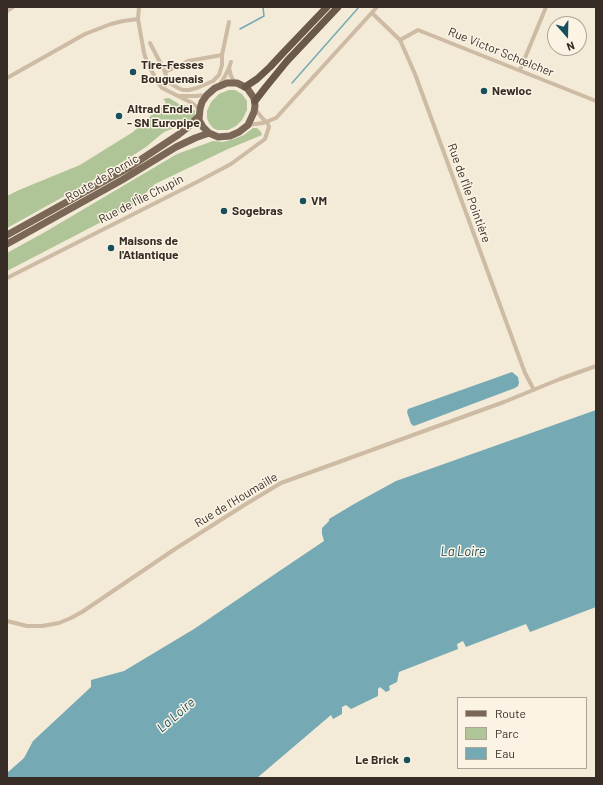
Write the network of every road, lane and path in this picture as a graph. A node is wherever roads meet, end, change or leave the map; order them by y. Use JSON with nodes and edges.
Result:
{"nodes":[{"id":1,"x":13,"y":7,"type":"edge"},
{"id":2,"x":139,"y":7,"type":"edge"},
{"id":3,"x":328,"y":7,"type":"edge"},
{"id":4,"x":338,"y":7,"type":"edge"},
{"id":5,"x":377,"y":7,"type":"edge"},
{"id":6,"x":546,"y":7,"type":"edge"},
{"id":7,"x":7,"y":11,"type":"edge"},
{"id":8,"x":372,"y":13,"type":"junction"},
{"id":9,"x":138,"y":20,"type":"junction"},
{"id":10,"x":229,"y":22,"type":"dead end"},
{"id":11,"x":400,"y":40,"type":"junction"},
{"id":12,"x":150,"y":43,"type":"dead end"},
{"id":13,"x":222,"y":56,"type":"junction"},
{"id":14,"x":231,"y":62,"type":"dead end"},
{"id":15,"x":229,"y":68,"type":"junction"},
{"id":16,"x":520,"y":70,"type":"junction"},
{"id":17,"x":165,"y":72,"type":"junction"},
{"id":18,"x":7,"y":78,"type":"edge"},
{"id":19,"x":168,"y":82,"type":"junction"},
{"id":20,"x":235,"y":83,"type":"junction"},
{"id":21,"x":219,"y":86,"type":"junction"},
{"id":22,"x":245,"y":87,"type":"junction"},
{"id":23,"x":162,"y":88,"type":"junction"},
{"id":24,"x":176,"y":95,"type":"junction"},
{"id":25,"x":207,"y":95,"type":"junction"},
{"id":26,"x":596,"y":100,"type":"edge"},
{"id":27,"x":255,"y":105,"type":"junction"},
{"id":28,"x":199,"y":113,"type":"junction"},
{"id":29,"x":267,"y":122,"type":"junction"},
{"id":30,"x":248,"y":125,"type":"junction"},
{"id":31,"x":209,"y":134,"type":"junction"},
{"id":32,"x":7,"y":235,"type":"edge"},
{"id":33,"x":7,"y":244,"type":"edge"},
{"id":34,"x":7,"y":278,"type":"edge"},
{"id":35,"x":596,"y":366,"type":"edge"},
{"id":36,"x":534,"y":390,"type":"junction"},
{"id":37,"x":7,"y":621,"type":"edge"}],
"edges":[{"from":1,"to":7,"type":"street"},
{"from":2,"to":9,"type":"street"},
{"from":3,"to":22,"type":"highway"},
{"from":4,"to":27,"type":"highway"},
{"from":5,"to":8,"type":"street"},
{"from":6,"to":16,"type":"street"},
{"from":8,"to":11,"type":"street","name":"Rue de l'Île Pointière"},
{"from":8,"to":29,"type":"street"},
{"from":9,"to":18,"type":"street"},
{"from":9,"to":23,"type":"street"},
{"from":10,"to":13,"type":"street"},
{"from":11,"to":16,"type":"street","name":"Rue Victor Schœlcher"},
{"from":11,"to":36,"type":"street","name":"Rue de l'Île Pointière"},
{"from":12,"to":17,"type":"street"},
{"from":13,"to":17,"type":"street"},
{"from":13,"to":19,"type":"street"},
{"from":14,"to":15,"type":"street"},
{"from":15,"to":20,"type":"street"},
{"from":15,"to":21,"type":"street"},
{"from":16,"to":26,"type":"street","name":"Rue Victor Schœlcher"},
{"from":17,"to":19,"type":"street"},
{"from":19,"to":23,"type":"street"},
{"from":20,"to":21,"type":"main road"},
{"from":20,"to":22,"type":"main road"},
{"from":21,"to":25,"type":"main road"},
{"from":22,"to":27,"type":"main road"},
{"from":23,"to":24,"type":"street"},
{"from":24,"to":25,"type":"street"},
{"from":24,"to":28,"type":"street"},
{"from":25,"to":28,"type":"main road"},
{"from":27,"to":29,"type":"street"},
{"from":27,"to":30,"type":"main road"},
{"from":28,"to":31,"type":"main road"},
{"from":28,"to":32,"type":"main road","name":"Route de Pornic"},
{"from":29,"to":30,"type":"street"},
{"from":29,"to":34,"type":"street","name":"Rue de l'Île Chupin"},
{"from":30,"to":31,"type":"main road"},
{"from":31,"to":33,"type":"main road","name":"Route de Pornic"},
{"from":35,"to":36,"type":"street","name":"Rue de l'Houmaille"},
{"from":36,"to":37,"type":"street","name":"Rue de l'Houmaille"}]}
